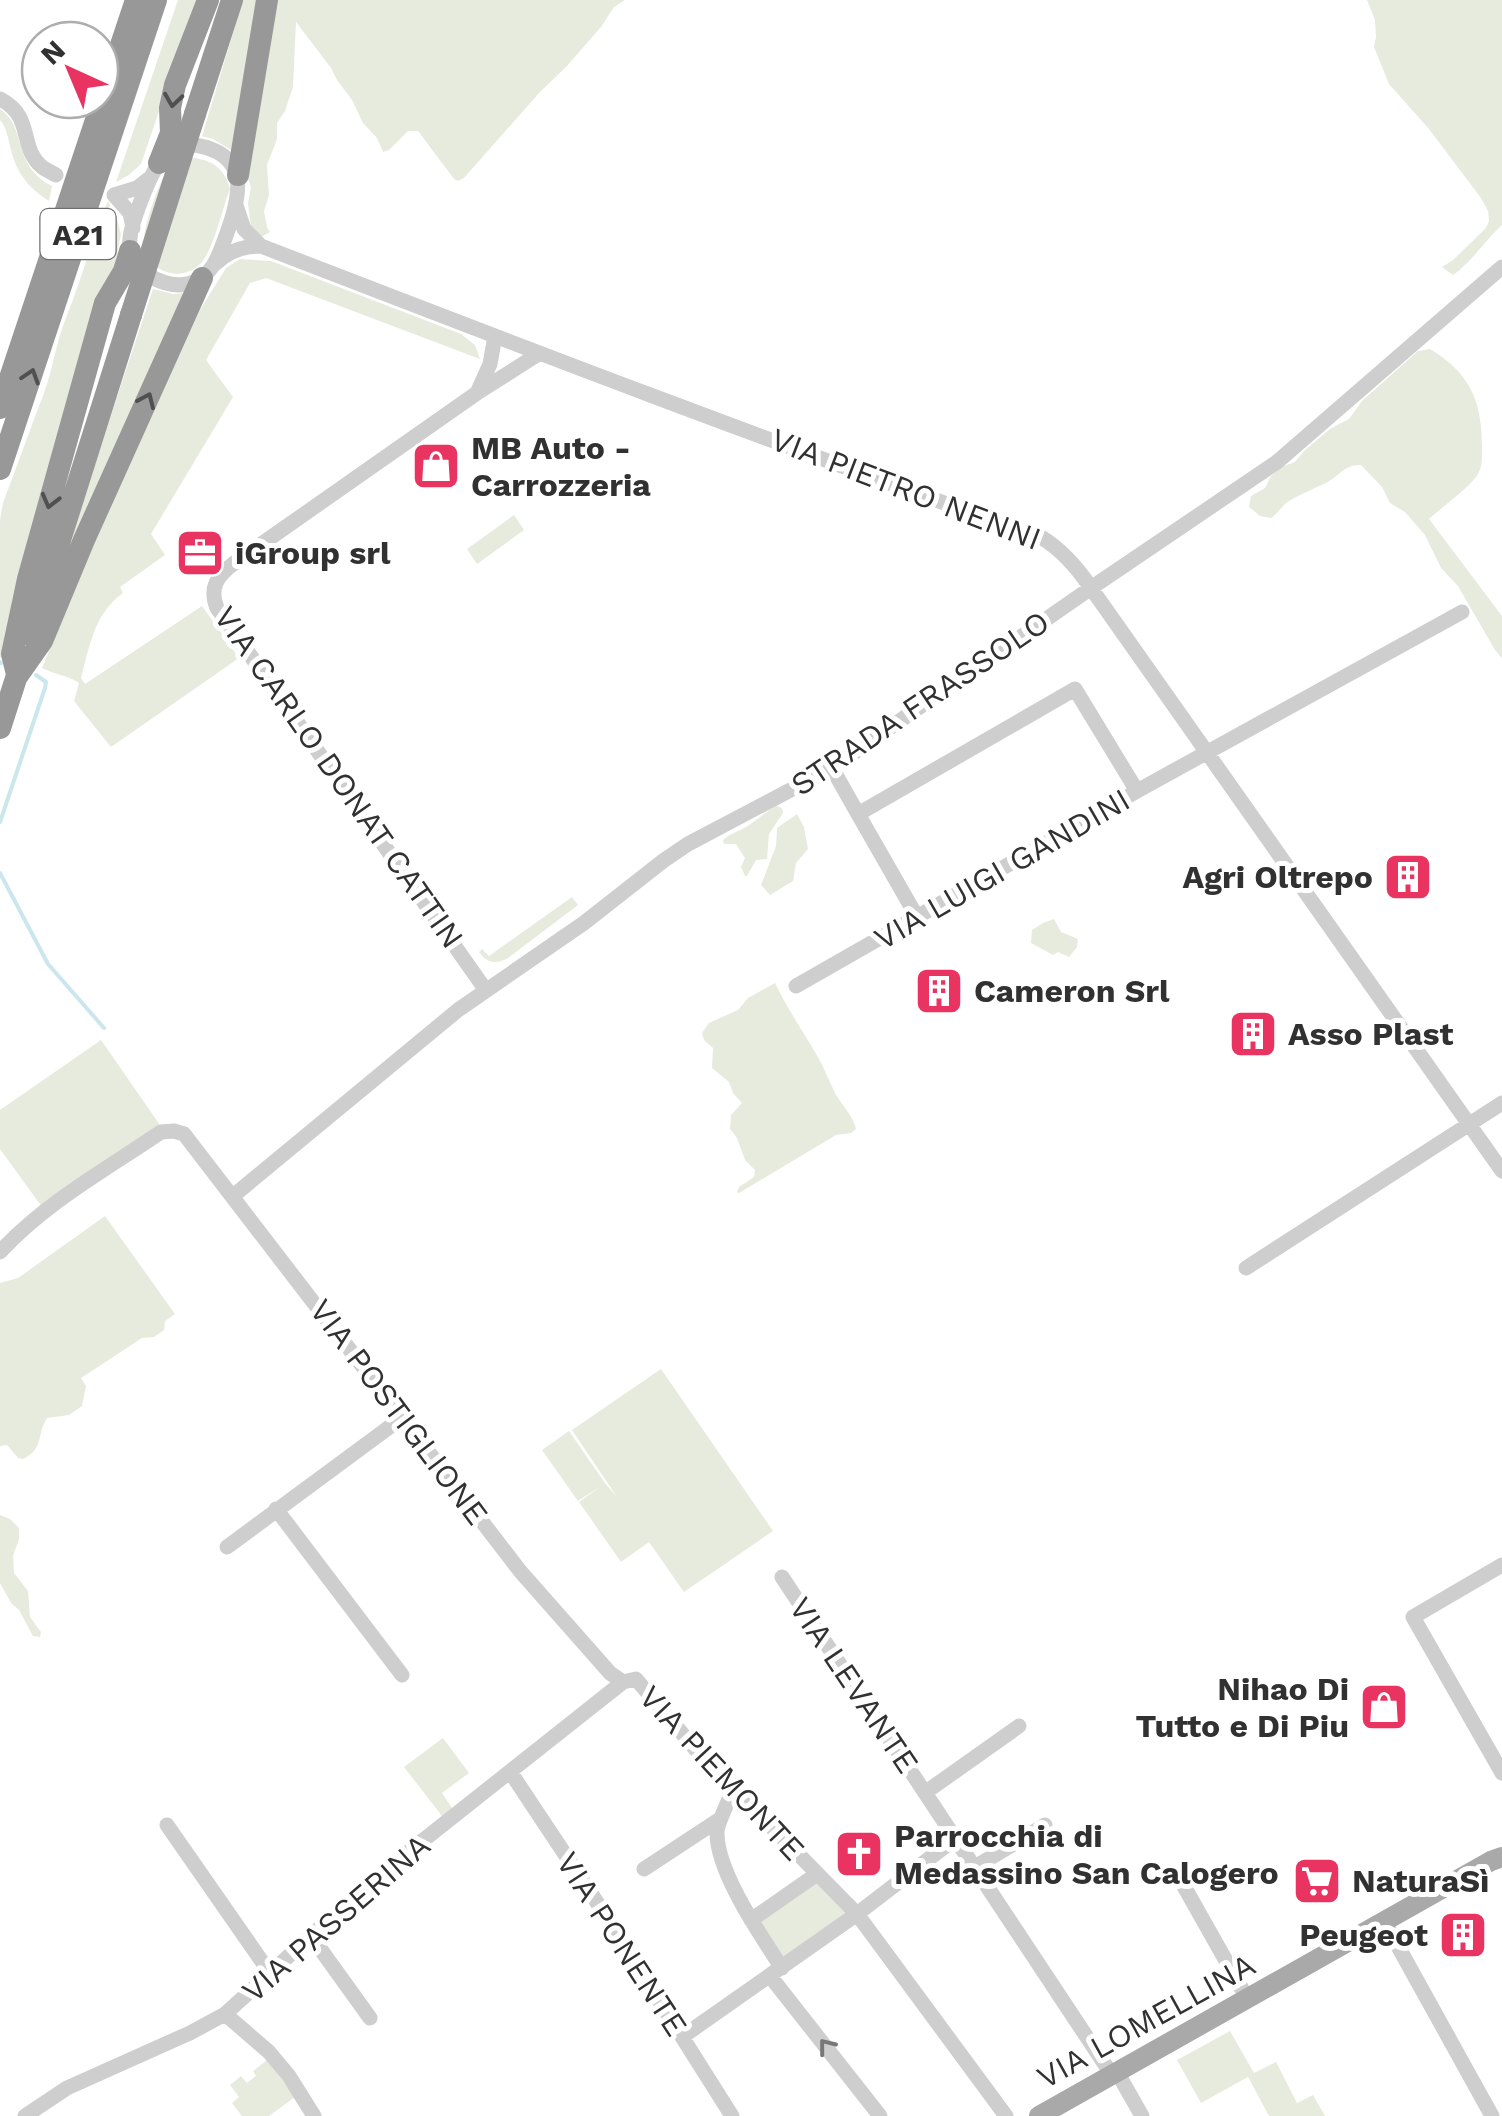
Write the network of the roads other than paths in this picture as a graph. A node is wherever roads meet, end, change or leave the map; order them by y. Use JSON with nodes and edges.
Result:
{"nodes":[{"id":1,"x":136,"y":0,"type":"edge"},
{"id":2,"x":156,"y":0,"type":"edge"},
{"id":3,"x":208,"y":0,"type":"edge"},
{"id":4,"x":232,"y":0,"type":"edge"},
{"id":5,"x":267,"y":0,"type":"edge"},
{"id":6,"x":0,"y":99,"type":"edge"},
{"id":7,"x":154,"y":170,"type":"junction"},
{"id":8,"x":56,"y":175,"type":"dead end"},
{"id":9,"x":238,"y":175,"type":"junction"},
{"id":10,"x":236,"y":205,"type":"junction"},
{"id":11,"x":131,"y":239,"type":"junction"},
{"id":12,"x":261,"y":246,"type":"junction"},
{"id":13,"x":1502,"y":267,"type":"edge"},
{"id":14,"x":208,"y":271,"type":"junction"},
{"id":15,"x":495,"y":336,"type":"junction"},
{"id":16,"x":540,"y":353,"type":"junction"},
{"id":17,"x":478,"y":393,"type":"junction"},
{"id":18,"x":0,"y":408,"type":"edge"},
{"id":19,"x":0,"y":469,"type":"edge"},
{"id":20,"x":1091,"y":588,"type":"junction"},
{"id":21,"x":1462,"y":612,"type":"dead end"},
{"id":22,"x":17,"y":676,"type":"junction"},
{"id":23,"x":0,"y":728,"type":"edge"},
{"id":24,"x":1209,"y":752,"type":"junction"},
{"id":25,"x":832,"y":768,"type":"junction"},
{"id":26,"x":1137,"y":791,"type":"junction"},
{"id":27,"x":858,"y":814,"type":"junction"},
{"id":28,"x":918,"y":917,"type":"junction"},
{"id":29,"x":796,"y":986,"type":"dead end"},
{"id":30,"x":485,"y":989,"type":"junction"},
{"id":31,"x":1502,"y":1103,"type":"edge"},
{"id":32,"x":1469,"y":1125,"type":"junction"},
{"id":33,"x":1502,"y":1171,"type":"edge"},
{"id":34,"x":233,"y":1196,"type":"junction"},
{"id":35,"x":0,"y":1252,"type":"edge"},
{"id":36,"x":1246,"y":1268,"type":"dead end"},
{"id":37,"x":403,"y":1417,"type":"junction"},
{"id":38,"x":276,"y":1509,"type":"junction"},
{"id":39,"x":227,"y":1547,"type":"dead end"},
{"id":40,"x":1502,"y":1565,"type":"edge"},
{"id":41,"x":782,"y":1577,"type":"dead end"},
{"id":42,"x":402,"y":1675,"type":"dead end"},
{"id":43,"x":623,"y":1682,"type":"junction"},
{"id":44,"x":1019,"y":1726,"type":"dead end"},
{"id":45,"x":511,"y":1772,"type":"junction"},
{"id":46,"x":1502,"y":1772,"type":"edge"},
{"id":47,"x":734,"y":1788,"type":"junction"},
{"id":48,"x":926,"y":1792,"type":"junction"},
{"id":49,"x":721,"y":1818,"type":"junction"},
{"id":50,"x":1045,"y":1824,"type":"dead end"},
{"id":51,"x":167,"y":1826,"type":"dead end"},
{"id":52,"x":956,"y":1838,"type":"junction"},
{"id":53,"x":1498,"y":1856,"type":"edge"},
{"id":54,"x":975,"y":1866,"type":"junction"},
{"id":55,"x":644,"y":1869,"type":"dead end"},
{"id":56,"x":817,"y":1874,"type":"junction"},
{"id":57,"x":1180,"y":1881,"type":"dead end"},
{"id":58,"x":857,"y":1914,"type":"junction"},
{"id":59,"x":751,"y":1920,"type":"junction"},
{"id":60,"x":1384,"y":1921,"type":"junction"},
{"id":61,"x":311,"y":1936,"type":"junction"},
{"id":62,"x":776,"y":1972,"type":"junction"},
{"id":63,"x":270,"y":1973,"type":"junction"},
{"id":64,"x":1247,"y":1998,"type":"junction"},
{"id":65,"x":225,"y":2014,"type":"junction"},
{"id":66,"x":370,"y":2018,"type":"dead end"},
{"id":67,"x":682,"y":2037,"type":"junction"},
{"id":68,"x":1114,"y":2073,"type":"junction"},
{"id":69,"x":24,"y":2116,"type":"edge"},
{"id":70,"x":314,"y":2116,"type":"edge"},
{"id":71,"x":732,"y":2116,"type":"edge"},
{"id":72,"x":880,"y":2116,"type":"edge"},
{"id":73,"x":1006,"y":2116,"type":"edge"},
{"id":74,"x":1039,"y":2116,"type":"edge"},
{"id":75,"x":1142,"y":2116,"type":"edge"},
{"id":76,"x":1492,"y":2116,"type":"edge"}],
"edges":[{"from":1,"to":18,"type":"highway","number":"A21"},
{"from":19,"to":2,"type":"highway","number":"A21","one_way":true},
{"from":3,"to":7,"type":"highway","one_way":true},
{"from":4,"to":22,"type":"highway","bridge":true},
{"from":5,"to":9,"type":"highway"},
{"from":6,"to":8,"type":"street"},
{"from":7,"to":9,"type":"street"},
{"from":7,"to":11,"type":"street"},
{"from":7,"to":11,"type":"street"},
{"from":9,"to":10,"type":"street"},
{"from":10,"to":12,"type":"street"},
{"from":10,"to":14,"type":"street"},
{"from":11,"to":14,"type":"street"},
{"from":11,"to":22,"type":"highway","one_way":true},
{"from":12,"to":14,"type":"street"},
{"from":12,"to":15,"type":"street","name":"VIA PIETRO NENNI"},
{"from":13,"to":20,"type":"street","name":"STRADA FRASSOLO"},
{"from":22,"to":14,"type":"highway","one_way":true},
{"from":15,"to":16,"type":"street","name":"VIA PIETRO NENNI"},
{"from":15,"to":17,"type":"street"},
{"from":16,"to":17,"type":"street","name":"VIA CARLO DONAT CATTIN"},
{"from":16,"to":20,"type":"street","name":"VIA PIETRO NENNI"},
{"from":17,"to":30,"type":"street","name":"VIA CARLO DONAT CATTIN"},
{"from":20,"to":24,"type":"street","name":"VIA PIETRO NENNI"},
{"from":20,"to":25,"type":"street","name":"STRADA FRASSOLO"},
{"from":21,"to":24,"type":"street","name":"VIA LUIGI GANDINI"},
{"from":22,"to":23,"type":"highway"},
{"from":24,"to":26,"type":"street","name":"VIA LUIGI GANDINI"},
{"from":24,"to":32,"type":"street","name":"VIA PIETRO NENNI"},
{"from":25,"to":27,"type":"street"},
{"from":25,"to":30,"type":"street","name":"STRADA FRASSOLO"},
{"from":26,"to":27,"type":"street"},
{"from":26,"to":28,"type":"street","name":"VIA LUIGI GANDINI"},
{"from":27,"to":28,"type":"street"},
{"from":28,"to":29,"type":"street","name":"VIA LUIGI GANDINI"},
{"from":30,"to":34,"type":"street","name":"STRADA FRASSOLO"},
{"from":31,"to":32,"type":"street"},
{"from":32,"to":33,"type":"street","name":"VIA PIETRO NENNI"},
{"from":32,"to":36,"type":"street"},
{"from":34,"to":35,"type":"street","name":"VIA POSTIGLIONE"},
{"from":34,"to":37,"type":"street","name":"VIA POSTIGLIONE"},
{"from":37,"to":38,"type":"street"},
{"from":37,"to":43,"type":"street","name":"VIA POSTIGLIONE"},
{"from":38,"to":39,"type":"street"},
{"from":38,"to":42,"type":"street"},
{"from":40,"to":46,"type":"street"},
{"from":41,"to":48,"type":"street","name":"VIA LEVANTE"},
{"from":43,"to":45,"type":"street","name":"VIA PASSERINA"},
{"from":43,"to":47,"type":"street","name":"VIA PIEMONTE"},
{"from":44,"to":48,"type":"street"},
{"from":45,"to":61,"type":"street","name":"VIA PASSERINA"},
{"from":45,"to":67,"type":"street","name":"VIA PONENTE"},
{"from":47,"to":49,"type":"street"},
{"from":47,"to":56,"type":"street","name":"VIA PIEMONTE"},
{"from":48,"to":52,"type":"street","name":"VIA LEVANTE"},
{"from":49,"to":55,"type":"street"},
{"from":49,"to":59,"type":"street"},
{"from":50,"to":54,"type":"street"},
{"from":51,"to":63,"type":"street"},
{"from":52,"to":54,"type":"street","name":"VIA LEVANTE"},
{"from":52,"to":58,"type":"street"},
{"from":53,"to":60,"type":"main road","name":"VIA LOMELLINA"},
{"from":54,"to":68,"type":"street","name":"VIA LEVANTE"},
{"from":56,"to":58,"type":"street","name":"VIA PIEMONTE"},
{"from":56,"to":59,"type":"street"},
{"from":57,"to":64,"type":"street"},
{"from":58,"to":62,"type":"street"},
{"from":58,"to":73,"type":"street"},
{"from":59,"to":62,"type":"street"},
{"from":60,"to":64,"type":"main road","name":"VIA LOMELLINA"},
{"from":60,"to":76,"type":"street"},
{"from":61,"to":63,"type":"street","name":"VIA PASSERINA"},
{"from":61,"to":66,"type":"street"},
{"from":62,"to":67,"type":"street"},
{"from":72,"to":62,"type":"street","one_way":true},
{"from":63,"to":65,"type":"street","name":"VIA PASSERINA"},
{"from":64,"to":68,"type":"main road","name":"VIA LOMELLINA"},
{"from":65,"to":69,"type":"street","name":"VIA PASSERINA"},
{"from":65,"to":70,"type":"street"},
{"from":67,"to":71,"type":"street","name":"VIA PONENTE"},
{"from":68,"to":74,"type":"main road","name":"VIA LOMELLINA"},
{"from":68,"to":75,"type":"street","name":"VIA LEVANTE"}]}
